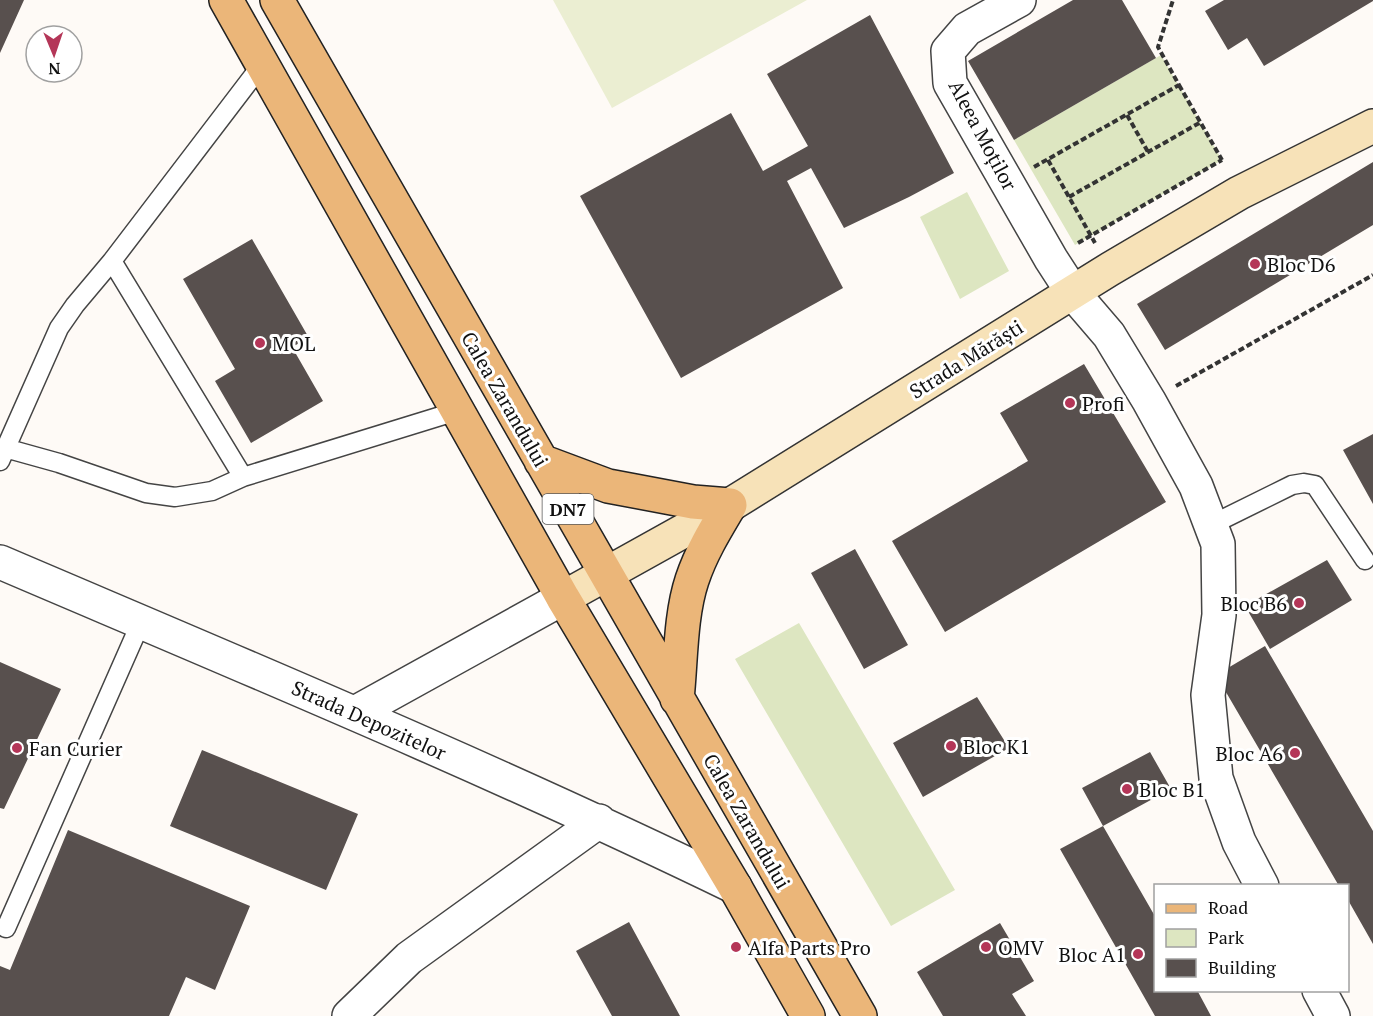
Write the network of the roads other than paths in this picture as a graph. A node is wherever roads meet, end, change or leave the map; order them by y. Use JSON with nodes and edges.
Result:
{"nodes":[{"id":1,"x":226,"y":0,"type":"edge"},
{"id":2,"x":277,"y":0,"type":"edge"},
{"id":3,"x":1019,"y":0,"type":"edge"},
{"id":4,"x":263,"y":63,"type":"junction"},
{"id":5,"x":1373,"y":126,"type":"edge"},
{"id":6,"x":112,"y":261,"type":"junction"},
{"id":7,"x":1072,"y":293,"type":"junction"},
{"id":8,"x":458,"y":411,"type":"junction"},
{"id":9,"x":2,"y":455,"type":"edge"},
{"id":10,"x":540,"y":461,"type":"junction"},
{"id":11,"x":243,"y":477,"type":"junction"},
{"id":12,"x":729,"y":506,"type":"junction"},
{"id":13,"x":1210,"y":525,"type":"junction"},
{"id":14,"x":1365,"y":560,"type":"dead end"},
{"id":15,"x":0,"y":562,"type":"edge"},
{"id":16,"x":606,"y":574,"type":"junction"},
{"id":17,"x":563,"y":598,"type":"junction"},
{"id":18,"x":141,"y":622,"type":"junction"},
{"id":19,"x":677,"y":699,"type":"junction"},
{"id":20,"x":355,"y":713,"type":"junction"},
{"id":21,"x":598,"y":821,"type":"junction"},
{"id":22,"x":1261,"y":884,"type":"edge"},
{"id":23,"x":735,"y":886,"type":"junction"},
{"id":24,"x":6,"y":928,"type":"dead end"},
{"id":25,"x":1320,"y":992,"type":"edge"},
{"id":26,"x":349,"y":1016,"type":"edge"},
{"id":27,"x":808,"y":1016,"type":"edge"},
{"id":28,"x":860,"y":1016,"type":"edge"},
{"id":29,"x":1333,"y":1016,"type":"edge"}],
"edges":[{"from":1,"to":4,"type":"main road","number":"DN7"},
{"from":2,"to":10,"type":"main road","name":"Calea Zarandului","number":"DN7"},
{"from":3,"to":7,"type":"street","name":"Aleea Moților"},
{"from":4,"to":6,"type":"lane"},
{"from":4,"to":8,"type":"main road","number":"DN7"},
{"from":5,"to":7,"type":"main road","name":"Strada Mărăști"},
{"from":6,"to":9,"type":"lane"},
{"from":6,"to":11,"type":"lane"},
{"from":7,"to":12,"type":"main road","name":"Strada Mărăști"},
{"from":7,"to":13,"type":"street","name":"Aleea Moților"},
{"from":8,"to":11,"type":"lane"},
{"from":8,"to":17,"type":"main road","number":"DN7"},
{"from":9,"to":11,"type":"lane"},
{"from":10,"to":12,"type":"main road"},
{"from":10,"to":16,"type":"main road","name":"Calea Zarandului","number":"DN7"},
{"from":12,"to":16,"type":"main road","name":"Strada Mărăști"},
{"from":12,"to":19,"type":"main road"},
{"from":13,"to":14,"type":"lane"},
{"from":13,"to":22,"type":"street","name":"Aleea Moților"},
{"from":15,"to":18,"type":"street","name":"Strada Depozitelor"},
{"from":16,"to":17,"type":"main road","name":"Strada Mărăști"},
{"from":16,"to":19,"type":"main road","name":"Calea Zarandului","number":"DN7"},
{"from":17,"to":20,"type":"street"},
{"from":17,"to":23,"type":"main road","number":"DN7"},
{"from":18,"to":20,"type":"street","name":"Strada Depozitelor"},
{"from":18,"to":24,"type":"lane"},
{"from":19,"to":28,"type":"main road","name":"Calea Zarandului","number":"DN7"},
{"from":20,"to":21,"type":"street","name":"Strada Depozitelor"},
{"from":21,"to":23,"type":"street","name":"Strada Depozitelor"},
{"from":21,"to":26,"type":"street"},
{"from":23,"to":27,"type":"main road","number":"DN7"},
{"from":25,"to":29,"type":"street"}]}
